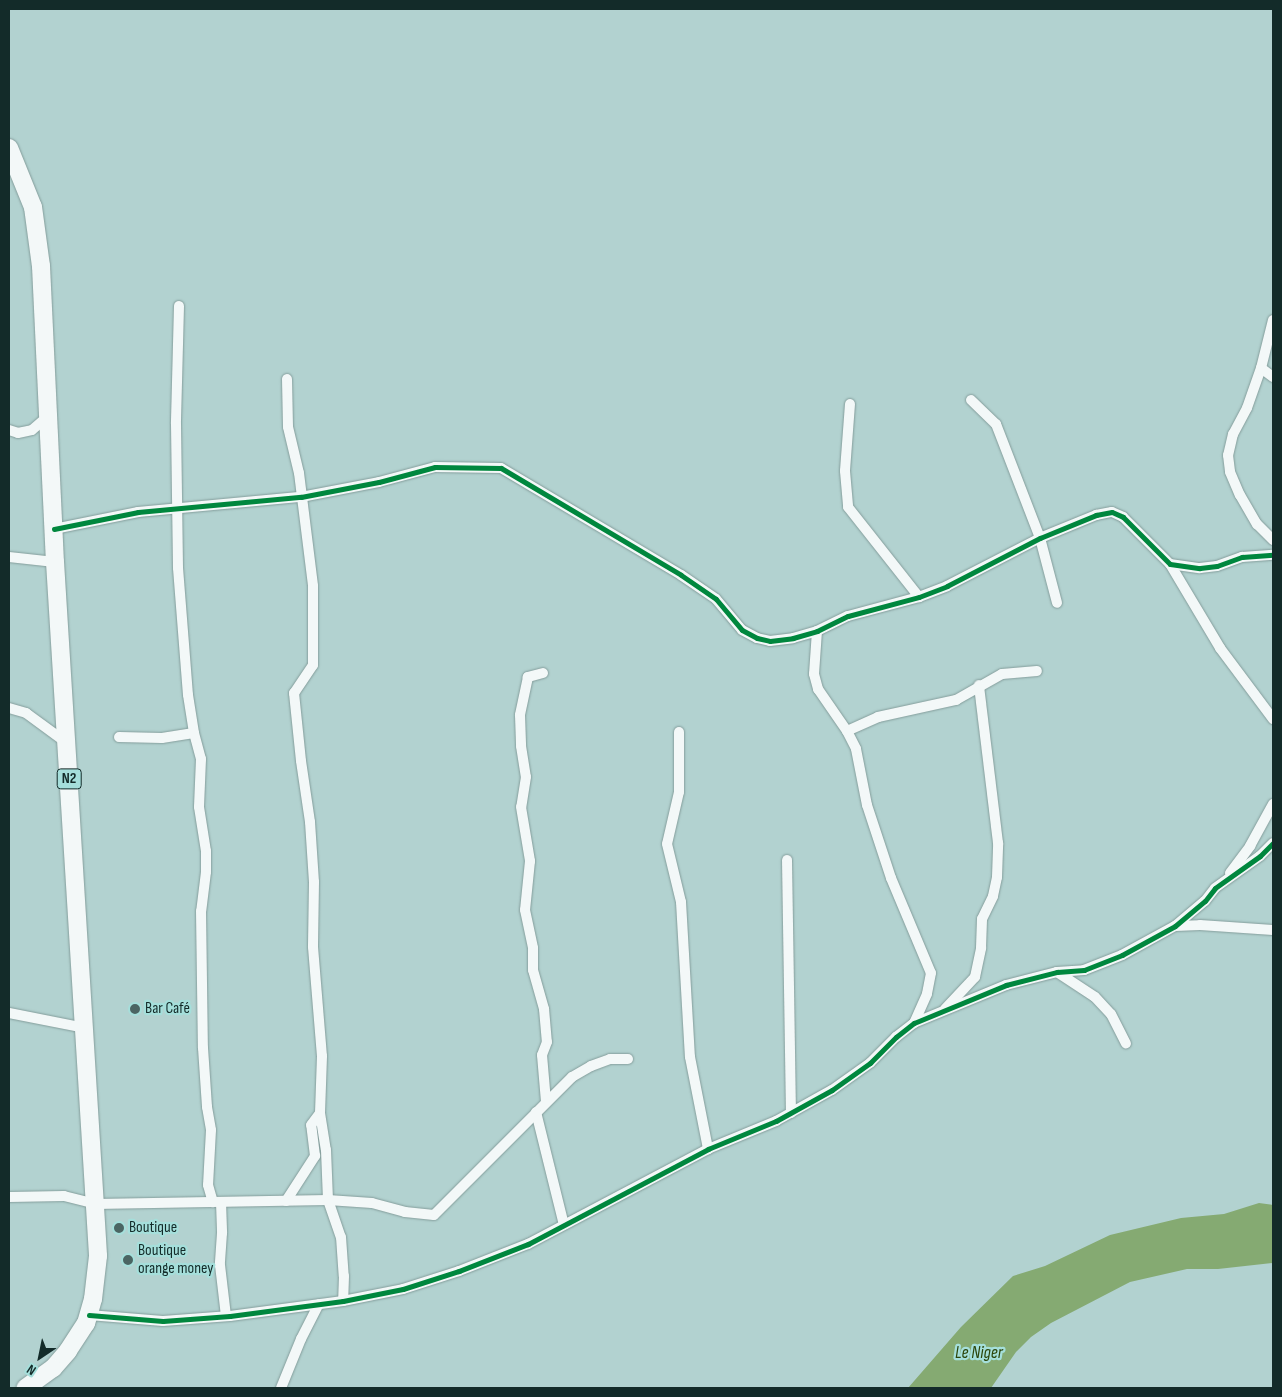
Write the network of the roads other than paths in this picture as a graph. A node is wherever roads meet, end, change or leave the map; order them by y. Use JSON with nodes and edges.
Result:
{"nodes":[{"id":1,"x":9,"y":148,"type":"edge"},
{"id":2,"x":179,"y":306,"type":"dead end"},
{"id":3,"x":1273,"y":320,"type":"edge"},
{"id":4,"x":1261,"y":368,"type":"junction"},
{"id":5,"x":1273,"y":377,"type":"edge"},
{"id":6,"x":287,"y":379,"type":"dead end"},
{"id":7,"x":971,"y":400,"type":"dead end"},
{"id":8,"x":850,"y":404,"type":"dead end"},
{"id":9,"x":48,"y":416,"type":"junction"},
{"id":10,"x":9,"y":430,"type":"edge"},
{"id":11,"x":301,"y":497,"type":"junction"},
{"id":12,"x":178,"y":510,"type":"junction"},
{"id":13,"x":54,"y":528,"type":"junction"},
{"id":14,"x":1040,"y":538,"type":"junction"},
{"id":15,"x":1273,"y":540,"type":"edge"},
{"id":16,"x":1273,"y":555,"type":"edge"},
{"id":17,"x":9,"y":557,"type":"edge"},
{"id":18,"x":55,"y":562,"type":"junction"},
{"id":19,"x":1170,"y":564,"type":"junction"},
{"id":20,"x":919,"y":597,"type":"junction"},
{"id":21,"x":1057,"y":603,"type":"dead end"},
{"id":22,"x":817,"y":631,"type":"junction"},
{"id":23,"x":1037,"y":671,"type":"dead end"},
{"id":24,"x":543,"y":674,"type":"dead end"},
{"id":25,"x":979,"y":685,"type":"junction"},
{"id":26,"x":9,"y":708,"type":"edge"},
{"id":27,"x":1273,"y":719,"type":"edge"},
{"id":28,"x":847,"y":731,"type":"junction"},
{"id":29,"x":679,"y":732,"type":"dead end"},
{"id":30,"x":194,"y":734,"type":"junction"},
{"id":31,"x":119,"y":737,"type":"dead end"},
{"id":32,"x":67,"y":743,"type":"junction"},
{"id":33,"x":1273,"y":804,"type":"edge"},
{"id":34,"x":1273,"y":843,"type":"edge"},
{"id":35,"x":787,"y":860,"type":"dead end"},
{"id":36,"x":1215,"y":888,"type":"junction"},
{"id":37,"x":1175,"y":926,"type":"junction"},
{"id":38,"x":1273,"y":930,"type":"edge"},
{"id":39,"x":1057,"y":972,"type":"junction"},
{"id":40,"x":943,"y":1011,"type":"junction"},
{"id":41,"x":9,"y":1012,"type":"edge"},
{"id":42,"x":914,"y":1023,"type":"junction"},
{"id":43,"x":85,"y":1028,"type":"junction"},
{"id":44,"x":1126,"y":1043,"type":"dead end"},
{"id":45,"x":628,"y":1059,"type":"dead end"},
{"id":46,"x":546,"y":1102,"type":"junction"},
{"id":47,"x":536,"y":1112,"type":"junction"},
{"id":48,"x":320,"y":1113,"type":"junction"},
{"id":49,"x":791,"y":1113,"type":"junction"},
{"id":50,"x":708,"y":1149,"type":"junction"},
{"id":51,"x":9,"y":1196,"type":"edge"},
{"id":52,"x":286,"y":1200,"type":"junction"},
{"id":53,"x":328,"y":1200,"type":"junction"},
{"id":54,"x":217,"y":1202,"type":"junction"},
{"id":55,"x":95,"y":1204,"type":"junction"},
{"id":56,"x":564,"y":1225,"type":"junction"},
{"id":57,"x":343,"y":1301,"type":"junction"},
{"id":58,"x":319,"y":1304,"type":"junction"},
{"id":59,"x":89,"y":1315,"type":"junction"},
{"id":60,"x":226,"y":1316,"type":"junction"},
{"id":61,"x":25,"y":1388,"type":"edge"},
{"id":62,"x":281,"y":1388,"type":"edge"}],
"edges":[{"from":1,"to":9,"type":"highway","number":"N2"},
{"from":2,"to":12,"type":"street"},
{"from":3,"to":4,"type":"street"},
{"from":4,"to":5,"type":"street"},
{"from":4,"to":15,"type":"street"},
{"from":6,"to":11,"type":"street"},
{"from":7,"to":14,"type":"street"},
{"from":8,"to":20,"type":"street"},
{"from":9,"to":10,"type":"street"},
{"from":9,"to":13,"type":"highway","number":"N2"},
{"from":11,"to":12,"type":"street"},
{"from":11,"to":22,"type":"street"},
{"from":11,"to":48,"type":"street"},
{"from":12,"to":13,"type":"street"},
{"from":12,"to":30,"type":"street"},
{"from":13,"to":18,"type":"highway","number":"N2"},
{"from":14,"to":19,"type":"street"},
{"from":14,"to":20,"type":"street"},
{"from":14,"to":21,"type":"street"},
{"from":16,"to":19,"type":"street"},
{"from":17,"to":18,"type":"street"},
{"from":18,"to":32,"type":"highway","number":"N2"},
{"from":19,"to":27,"type":"street"},
{"from":20,"to":22,"type":"street"},
{"from":22,"to":28,"type":"street"},
{"from":23,"to":25,"type":"street"},
{"from":24,"to":46,"type":"street"},
{"from":25,"to":28,"type":"street"},
{"from":25,"to":40,"type":"street"},
{"from":26,"to":32,"type":"street"},
{"from":28,"to":42,"type":"street"},
{"from":29,"to":50,"type":"street"},
{"from":30,"to":31,"type":"street"},
{"from":30,"to":54,"type":"street"},
{"from":32,"to":43,"type":"highway","number":"N2"},
{"from":33,"to":36,"type":"street"},
{"from":34,"to":36,"type":"street"},
{"from":35,"to":49,"type":"street"},
{"from":36,"to":37,"type":"street"},
{"from":37,"to":38,"type":"street"},
{"from":37,"to":39,"type":"street"},
{"from":39,"to":40,"type":"street"},
{"from":39,"to":44,"type":"street"},
{"from":40,"to":42,"type":"street"},
{"from":41,"to":43,"type":"street"},
{"from":42,"to":49,"type":"street"},
{"from":43,"to":55,"type":"highway","number":"N2"},
{"from":45,"to":46,"type":"street"},
{"from":46,"to":47,"type":"street"},
{"from":47,"to":53,"type":"street"},
{"from":47,"to":56,"type":"street"},
{"from":48,"to":52,"type":"street"},
{"from":48,"to":53,"type":"street"},
{"from":49,"to":50,"type":"street"},
{"from":50,"to":56,"type":"street"},
{"from":51,"to":55,"type":"street"},
{"from":52,"to":53,"type":"street"},
{"from":52,"to":54,"type":"street"},
{"from":53,"to":57,"type":"street"},
{"from":54,"to":55,"type":"street"},
{"from":54,"to":60,"type":"street"},
{"from":55,"to":59,"type":"highway","number":"N2"},
{"from":56,"to":57,"type":"street"},
{"from":57,"to":58,"type":"street"},
{"from":58,"to":60,"type":"street"},
{"from":58,"to":62,"type":"street"},
{"from":59,"to":60,"type":"street"},
{"from":59,"to":61,"type":"highway","number":"N2"}]}
